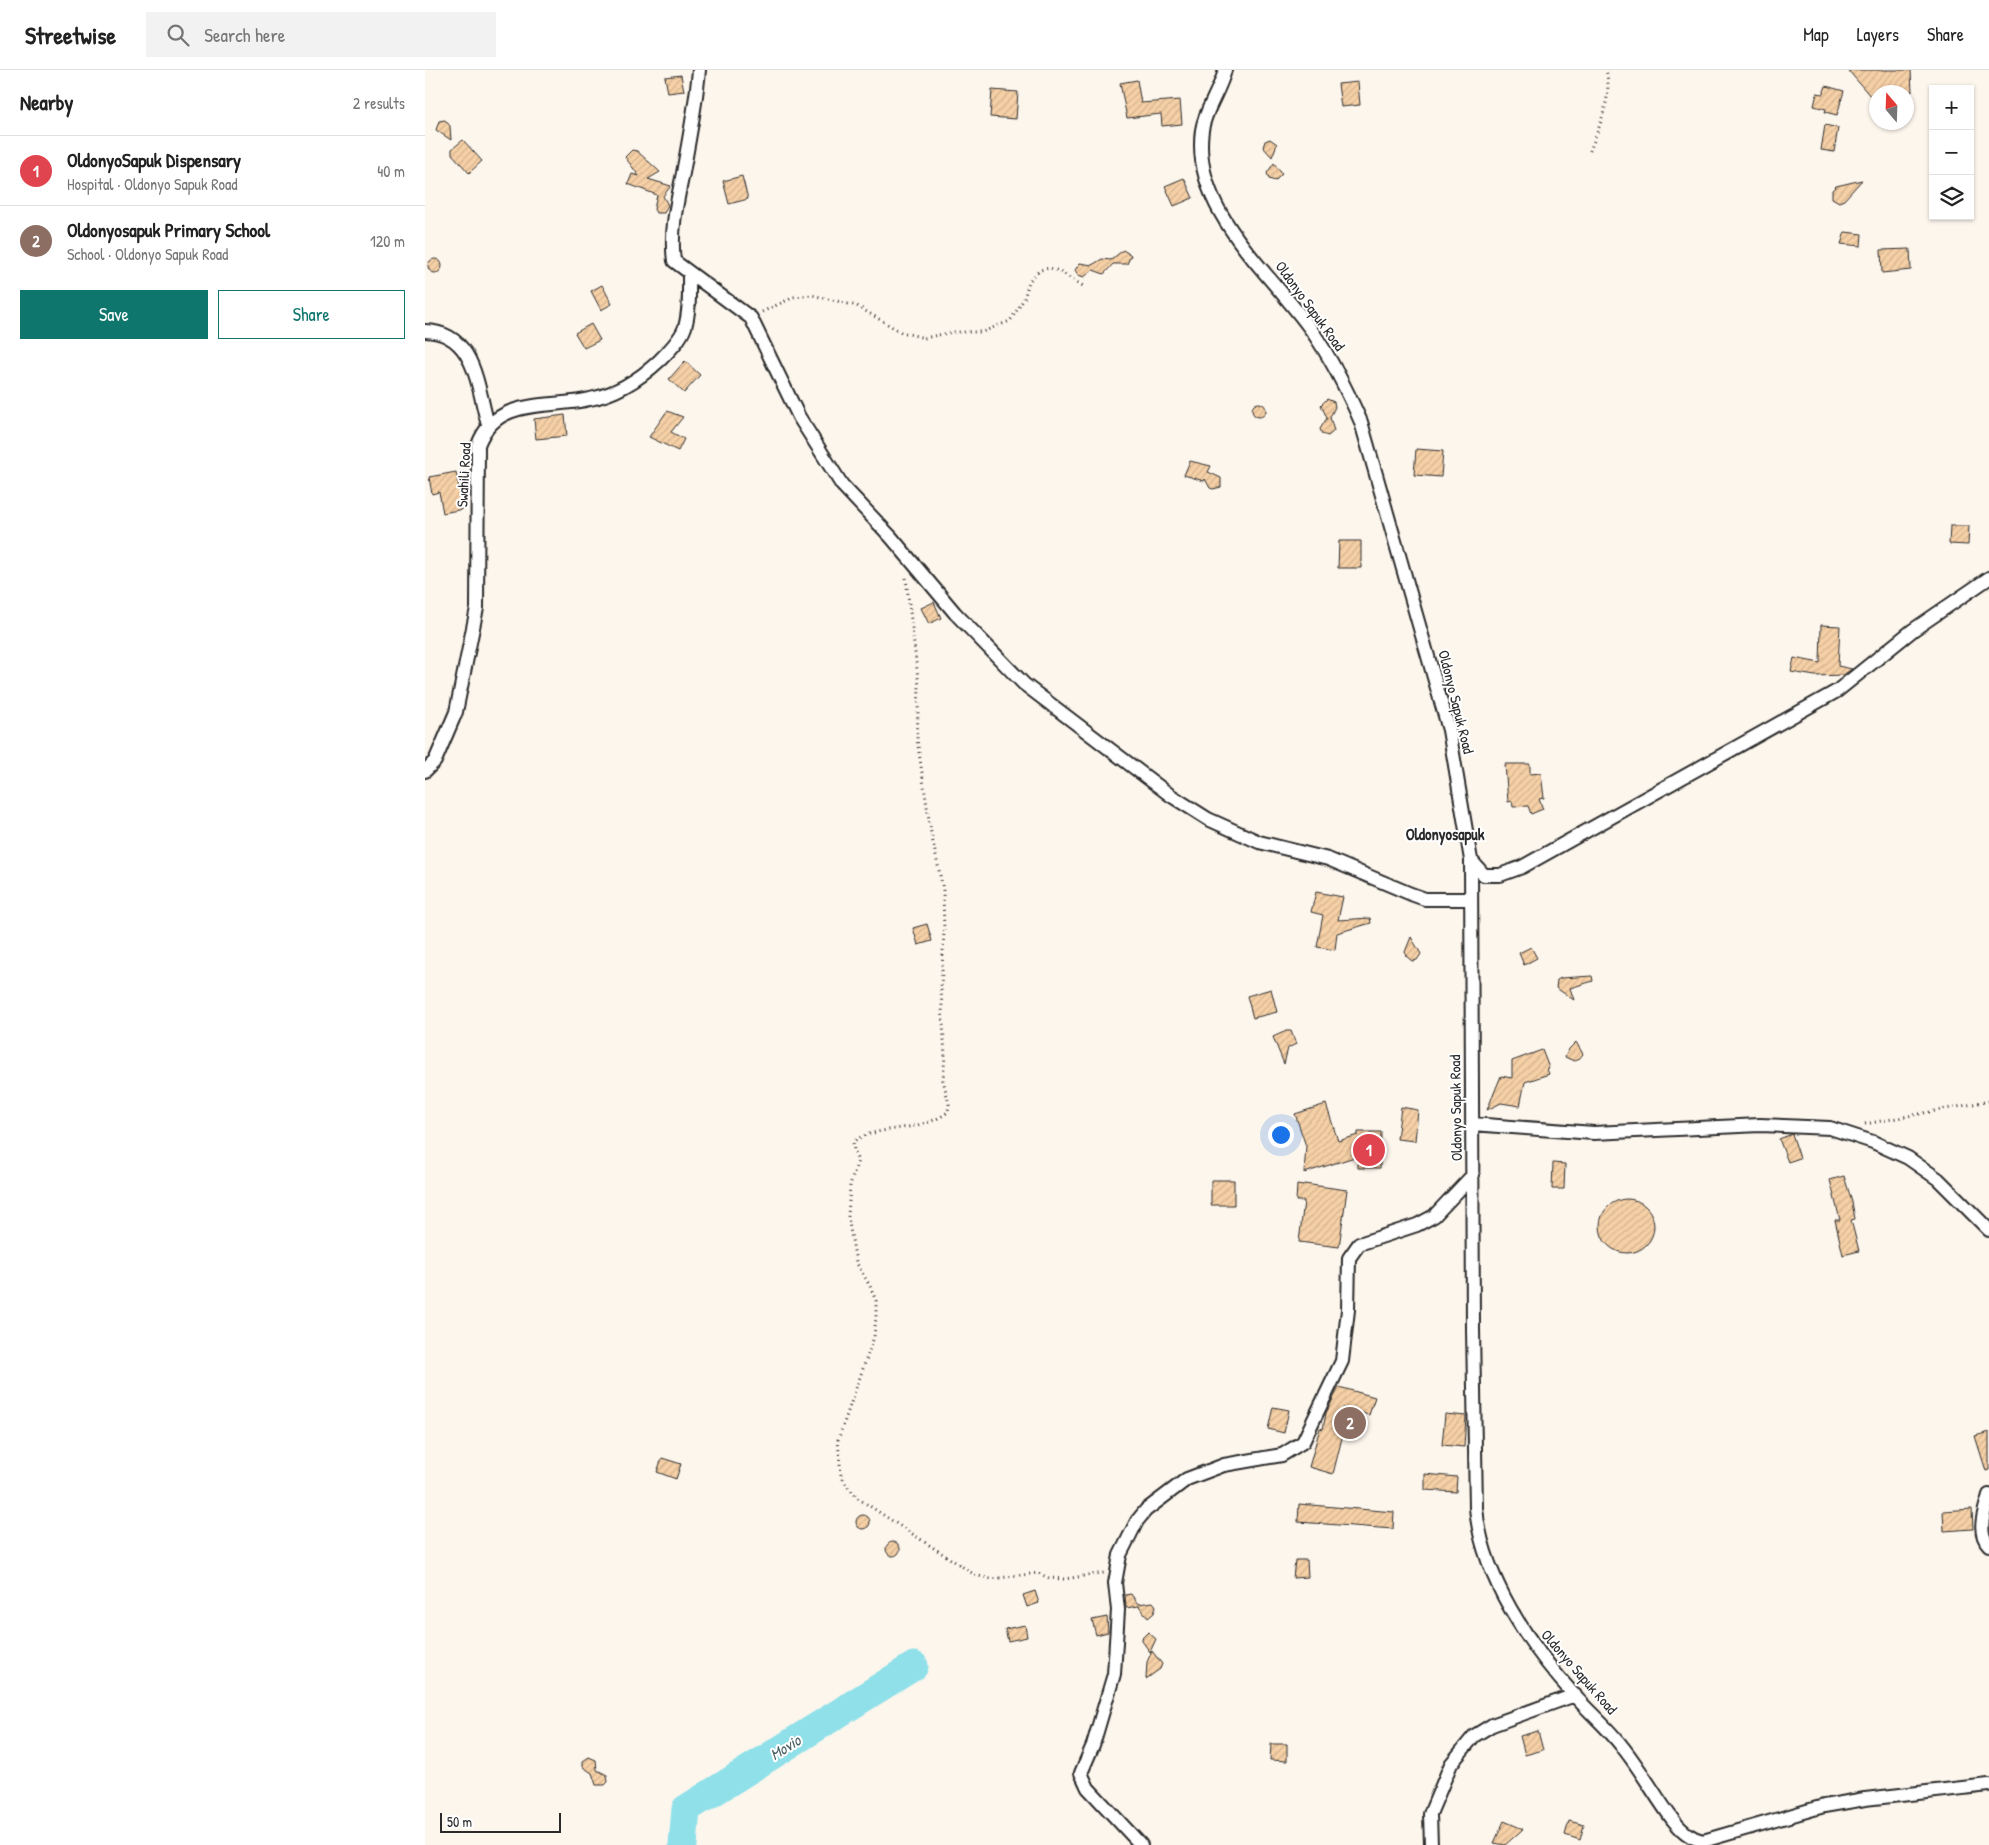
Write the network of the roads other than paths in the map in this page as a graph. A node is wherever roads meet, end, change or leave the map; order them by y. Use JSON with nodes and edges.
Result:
{"nodes":[{"id":1,"x":699,"y":70,"type":"edge"},
{"id":2,"x":1225,"y":70,"type":"edge"},
{"id":3,"x":689,"y":274,"type":"junction"},
{"id":4,"x":425,"y":330,"type":"edge"},
{"id":5,"x":488,"y":425,"type":"junction"},
{"id":6,"x":1989,"y":578,"type":"edge"},
{"id":7,"x":425,"y":771,"type":"edge"},
{"id":8,"x":1471,"y":860,"type":"junction"},
{"id":9,"x":1471,"y":898,"type":"junction"},
{"id":10,"x":1472,"y":1124,"type":"junction"},
{"id":11,"x":1473,"y":1175,"type":"junction"},
{"id":12,"x":1989,"y":1230,"type":"edge"},
{"id":13,"x":1989,"y":1495,"type":"edge"},
{"id":14,"x":1989,"y":1545,"type":"edge"},
{"id":15,"x":1575,"y":1695,"type":"junction"},
{"id":16,"x":1989,"y":1785,"type":"edge"},
{"id":17,"x":1703,"y":1843,"type":"edge"},
{"id":18,"x":1141,"y":1845,"type":"edge"},
{"id":19,"x":1431,"y":1845,"type":"edge"}],
"edges":[{"from":1,"to":3,"type":"street"},
{"from":2,"to":8,"type":"street","name":"Oldonyo Sapuk Road"},
{"from":3,"to":5,"type":"street","name":"Swahili Road"},
{"from":3,"to":9,"type":"street"},
{"from":4,"to":5,"type":"street"},
{"from":5,"to":7,"type":"street","name":"Swahili Road"},
{"from":6,"to":8,"type":"street"},
{"from":8,"to":9,"type":"street","name":"Oldonyo Sapuk Road"},
{"from":9,"to":10,"type":"street","name":"Oldonyo Sapuk Road"},
{"from":10,"to":11,"type":"street","name":"Oldonyo Sapuk Road"},
{"from":10,"to":12,"type":"street"},
{"from":11,"to":15,"type":"street","name":"Oldonyo Sapuk Road"},
{"from":11,"to":18,"type":"street"},
{"from":13,"to":14,"type":"street"},
{"from":15,"to":17,"type":"street","name":"Oldonyo Sapuk Road"},
{"from":15,"to":19,"type":"street"},
{"from":16,"to":17,"type":"street","name":"Oldonyo Sapuk Road"}]}
